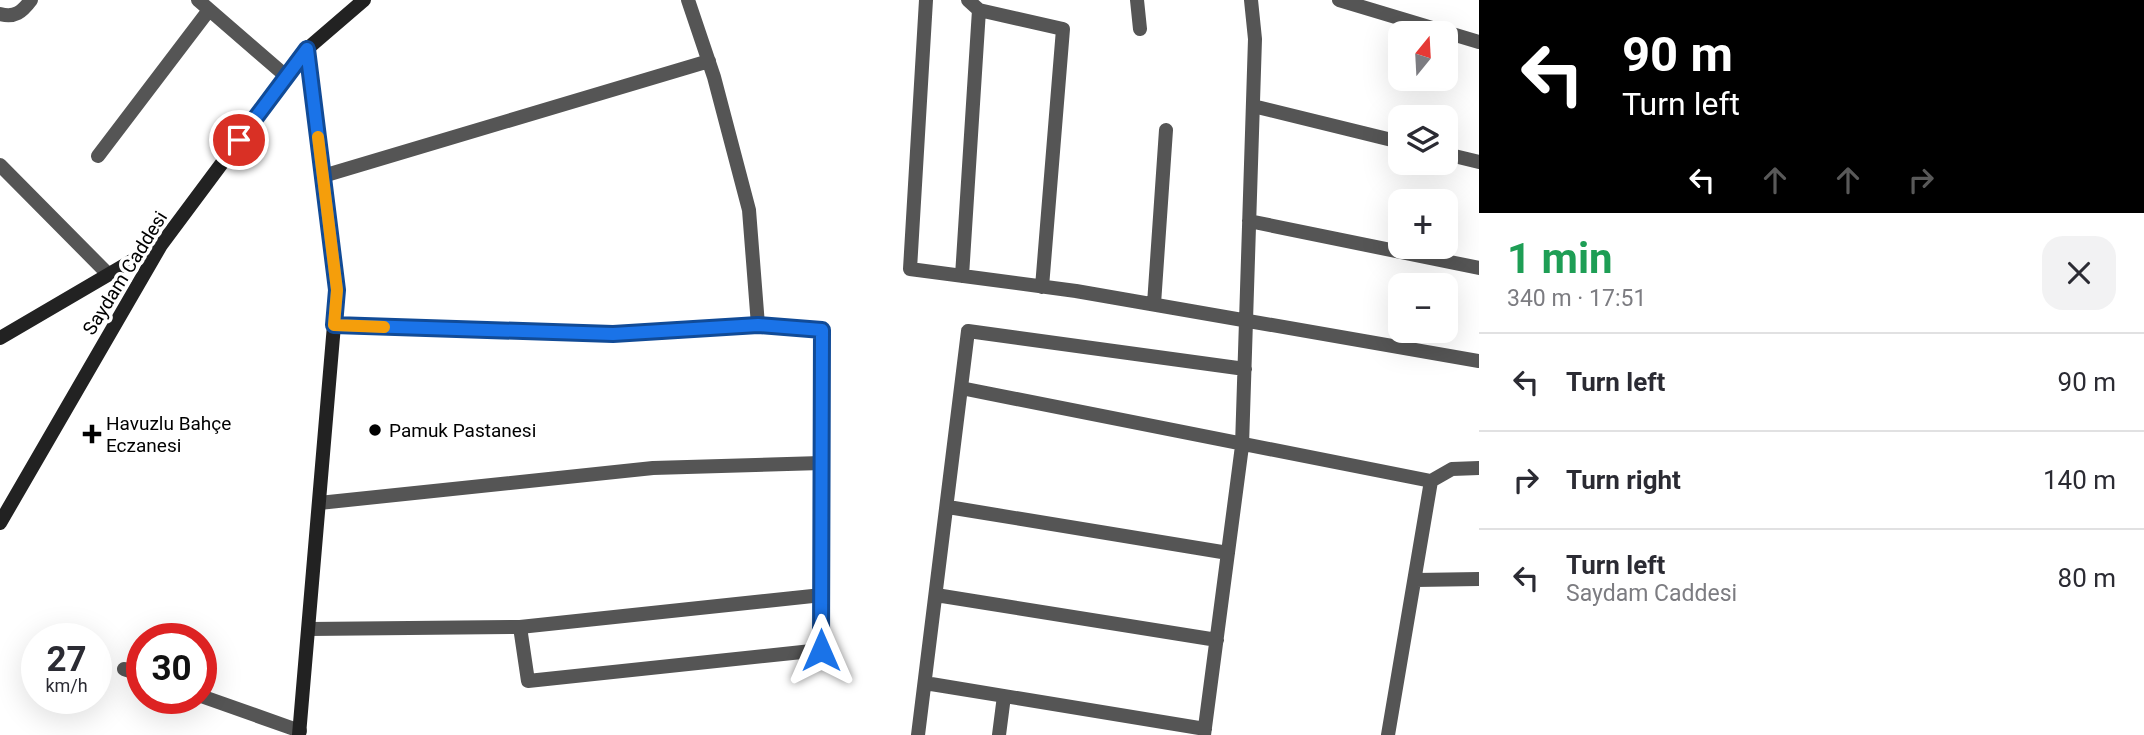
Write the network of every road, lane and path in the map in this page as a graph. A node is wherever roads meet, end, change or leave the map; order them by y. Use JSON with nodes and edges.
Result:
{"nodes":[{"id":1,"x":31,"y":0,"type":"edge"},
{"id":2,"x":364,"y":0,"type":"edge"},
{"id":3,"x":688,"y":0,"type":"edge"},
{"id":4,"x":926,"y":0,"type":"edge"},
{"id":5,"x":1137,"y":0,"type":"edge"},
{"id":6,"x":1251,"y":0,"type":"edge"},
{"id":7,"x":1339,"y":0,"type":"edge"},
{"id":8,"x":204,"y":5,"type":"edge"},
{"id":9,"x":973,"y":5,"type":"edge"},
{"id":10,"x":0,"y":14,"type":"edge"},
{"id":11,"x":1140,"y":29,"type":"dead end"},
{"id":12,"x":1479,"y":42,"type":"edge"},
{"id":13,"x":307,"y":49,"type":"junction"},
{"id":14,"x":709,"y":61,"type":"junction"},
{"id":15,"x":287,"y":76,"type":"junction"},
{"id":16,"x":1253,"y":106,"type":"junction"},
{"id":17,"x":1166,"y":130,"type":"dead end"},
{"id":18,"x":1388,"y":139,"type":"edge"},
{"id":19,"x":98,"y":156,"type":"dead end"},
{"id":20,"x":1458,"y":157,"type":"edge"},
{"id":21,"x":1479,"y":162,"type":"edge"},
{"id":22,"x":0,"y":165,"type":"edge"},
{"id":23,"x":323,"y":176,"type":"junction"},
{"id":24,"x":1249,"y":221,"type":"junction"},
{"id":25,"x":161,"y":245,"type":"junction"},
{"id":26,"x":1479,"y":268,"type":"edge"},
{"id":27,"x":108,"y":274,"type":"junction"},
{"id":28,"x":962,"y":276,"type":"junction"},
{"id":29,"x":1042,"y":287,"type":"junction"},
{"id":30,"x":1154,"y":304,"type":"junction"},
{"id":31,"x":1246,"y":319,"type":"junction"},
{"id":32,"x":334,"y":325,"type":"junction"},
{"id":33,"x":758,"y":325,"type":"junction"},
{"id":34,"x":0,"y":338,"type":"edge"},
{"id":35,"x":1479,"y":360,"type":"edge"},
{"id":36,"x":1245,"y":369,"type":"junction"},
{"id":37,"x":961,"y":388,"type":"junction"},
{"id":38,"x":1242,"y":446,"type":"junction"},
{"id":39,"x":821,"y":463,"type":"junction"},
{"id":40,"x":1479,"y":468,"type":"edge"},
{"id":41,"x":1431,"y":481,"type":"junction"},
{"id":42,"x":319,"y":503,"type":"junction"},
{"id":43,"x":948,"y":508,"type":"junction"},
{"id":44,"x":0,"y":523,"type":"edge"},
{"id":45,"x":1228,"y":553,"type":"junction"},
{"id":46,"x":1479,"y":579,"type":"edge"},
{"id":47,"x":1416,"y":580,"type":"junction"},
{"id":48,"x":822,"y":595,"type":"junction"},
{"id":49,"x":936,"y":596,"type":"junction"},
{"id":50,"x":520,"y":627,"type":"junction"},
{"id":51,"x":309,"y":629,"type":"junction"},
{"id":52,"x":1217,"y":640,"type":"junction"},
{"id":53,"x":925,"y":684,"type":"junction"},
{"id":54,"x":1004,"y":696,"type":"junction"},
{"id":55,"x":217,"y":702,"type":"edge"},
{"id":56,"x":1205,"y":732,"type":"edge"},
{"id":57,"x":299,"y":733,"type":"edge"},
{"id":58,"x":918,"y":735,"type":"edge"},
{"id":59,"x":999,"y":735,"type":"edge"},
{"id":60,"x":1388,"y":735,"type":"edge"}],
"edges":[{"from":1,"to":10,"type":"street"},
{"from":2,"to":13,"type":"main road","name":"Saydam Caddesi"},
{"from":3,"to":14,"type":"street"},
{"from":4,"to":28,"type":"street"},
{"from":5,"to":11,"type":"street"},
{"from":6,"to":16,"type":"street"},
{"from":7,"to":12,"type":"street"},
{"from":8,"to":15,"type":"street"},
{"from":8,"to":19,"type":"street"},
{"from":9,"to":28,"type":"street"},
{"from":9,"to":29,"type":"street"},
{"from":13,"to":15,"type":"main road","name":"Saydam Caddesi"},
{"from":13,"to":23,"type":"main road"},
{"from":14,"to":23,"type":"street"},
{"from":14,"to":33,"type":"street"},
{"from":15,"to":25,"type":"main road","name":"Saydam Caddesi"},
{"from":16,"to":18,"type":"street"},
{"from":16,"to":24,"type":"street"},
{"from":17,"to":30,"type":"street"},
{"from":20,"to":21,"type":"street"},
{"from":22,"to":27,"type":"street"},
{"from":23,"to":32,"type":"main road"},
{"from":24,"to":26,"type":"street"},
{"from":24,"to":31,"type":"street"},
{"from":25,"to":27,"type":"main road"},
{"from":25,"to":44,"type":"main road","name":"Saydam Caddesi"},
{"from":27,"to":34,"type":"main road"},
{"from":28,"to":29,"type":"street"},
{"from":29,"to":30,"type":"street"},
{"from":30,"to":31,"type":"street"},
{"from":31,"to":35,"type":"street"},
{"from":31,"to":36,"type":"street"},
{"from":32,"to":33,"type":"street"},
{"from":32,"to":42,"type":"main road"},
{"from":33,"to":39,"type":"street"},
{"from":36,"to":37,"type":"street"},
{"from":36,"to":38,"type":"street"},
{"from":37,"to":38,"type":"street"},
{"from":37,"to":43,"type":"street"},
{"from":38,"to":41,"type":"street"},
{"from":38,"to":45,"type":"street"},
{"from":39,"to":42,"type":"street"},
{"from":39,"to":48,"type":"street"},
{"from":40,"to":41,"type":"street"},
{"from":41,"to":47,"type":"street"},
{"from":42,"to":51,"type":"main road"},
{"from":43,"to":45,"type":"street"},
{"from":43,"to":49,"type":"street"},
{"from":45,"to":52,"type":"street"},
{"from":46,"to":47,"type":"street"},
{"from":47,"to":60,"type":"street"},
{"from":48,"to":50,"type":"street"},
{"from":48,"to":50,"type":"street"},
{"from":49,"to":52,"type":"street"},
{"from":49,"to":53,"type":"street"},
{"from":50,"to":51,"type":"street"},
{"from":51,"to":57,"type":"main road"},
{"from":52,"to":56,"type":"street"},
{"from":53,"to":54,"type":"street"},
{"from":53,"to":58,"type":"street"},
{"from":54,"to":56,"type":"street"},
{"from":54,"to":59,"type":"street"},
{"from":55,"to":57,"type":"street"}]}
